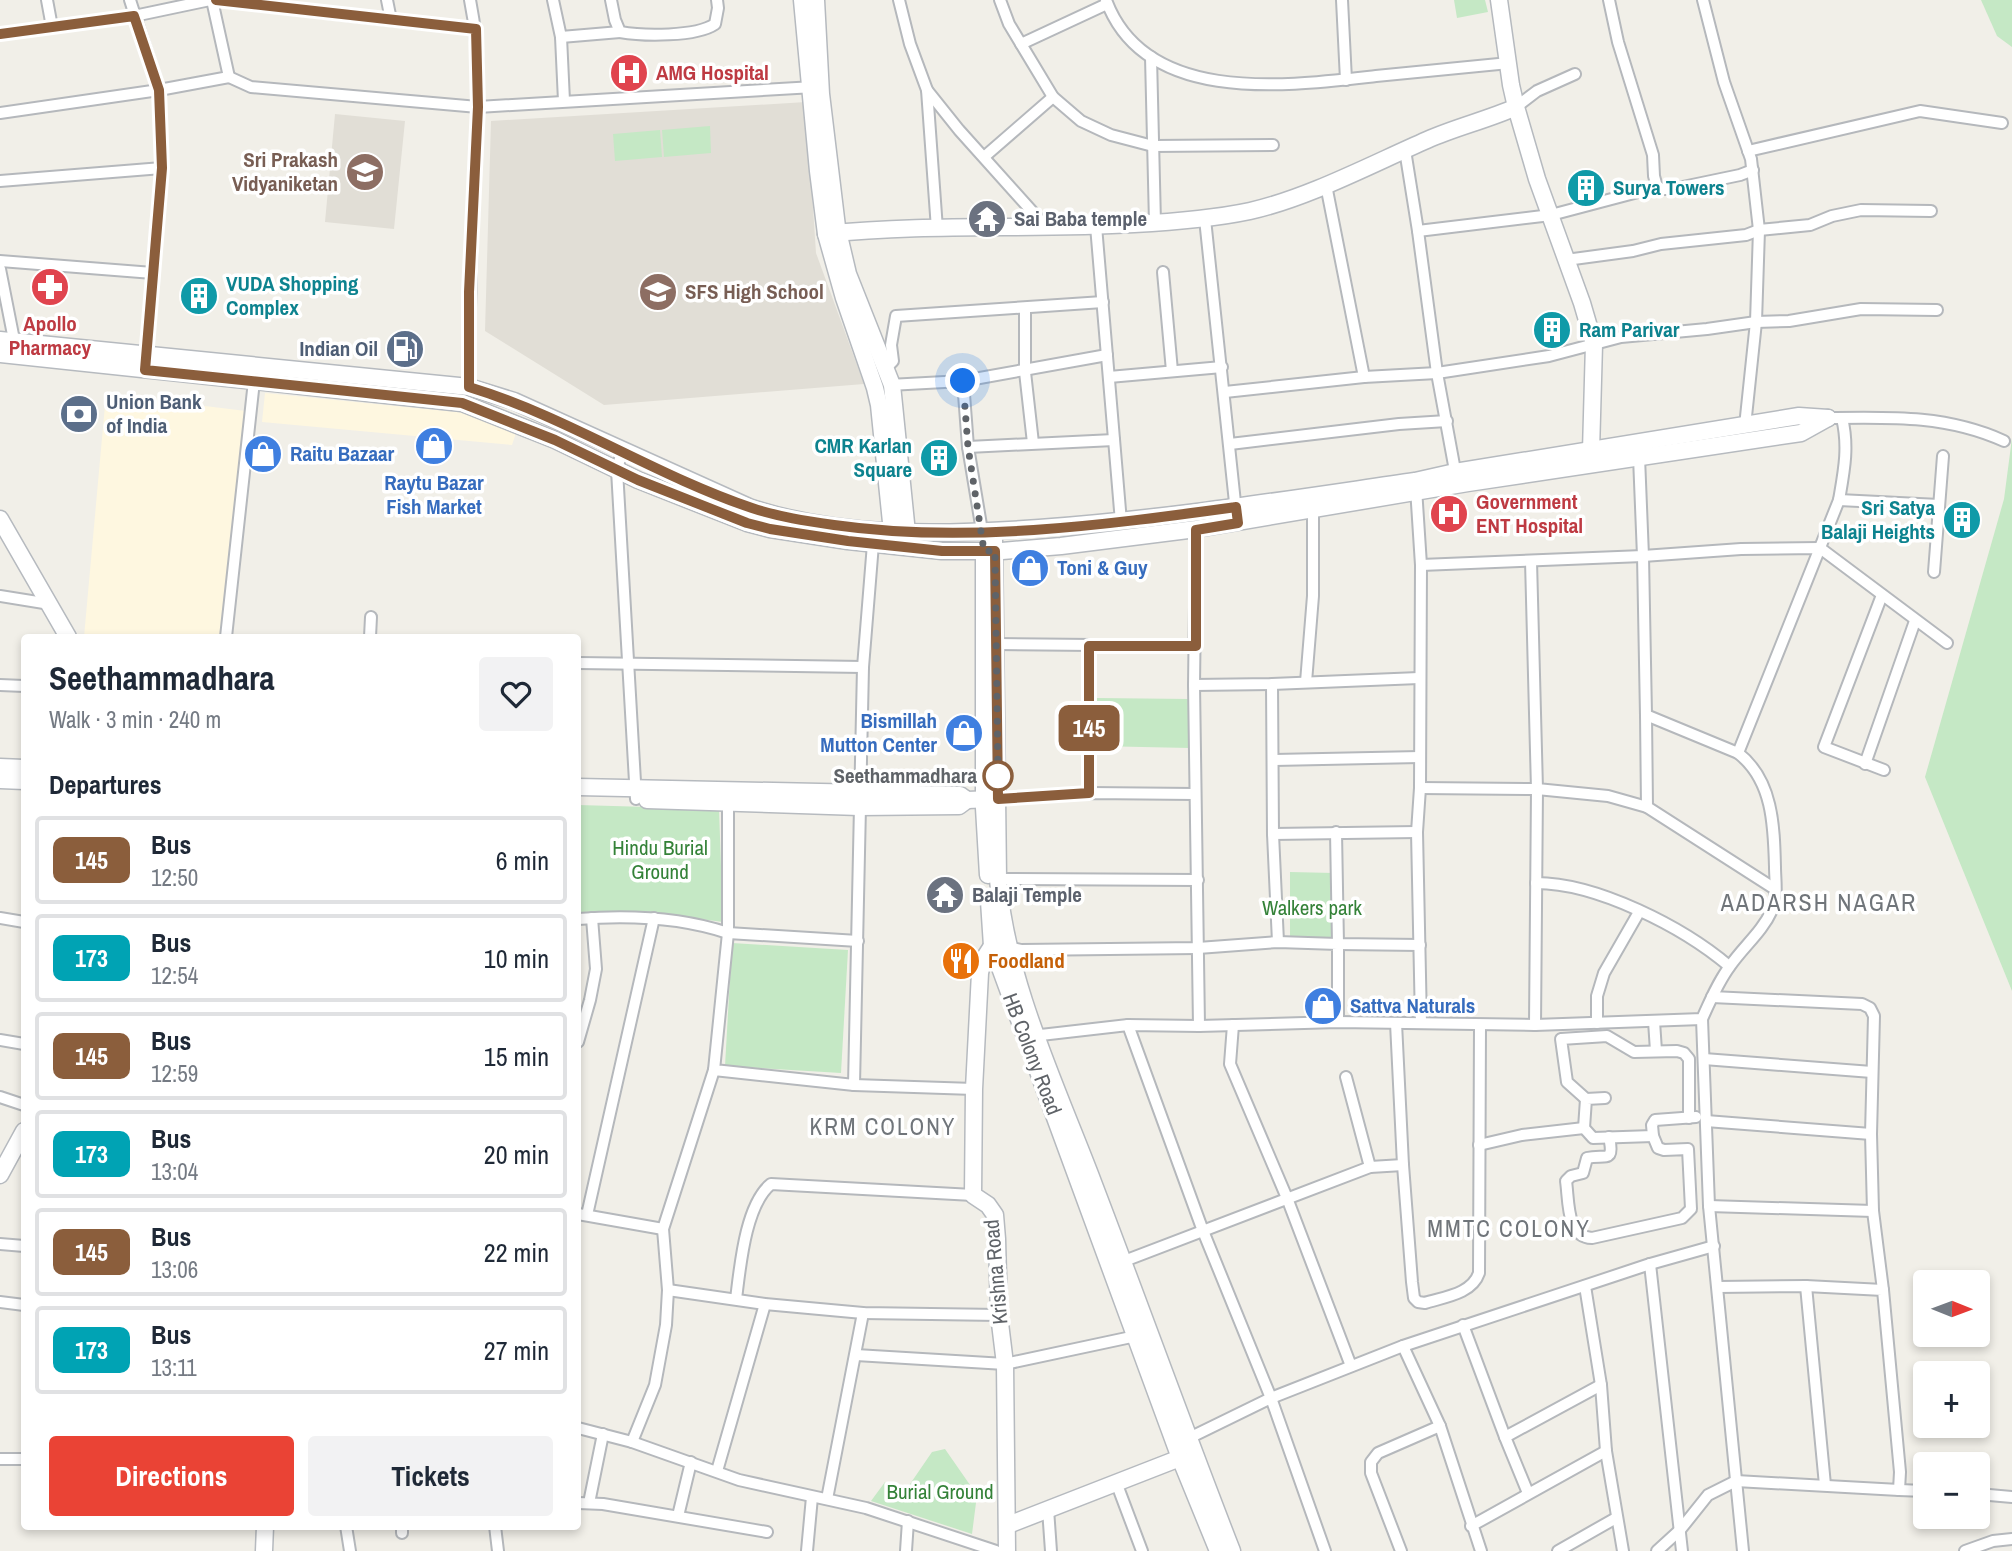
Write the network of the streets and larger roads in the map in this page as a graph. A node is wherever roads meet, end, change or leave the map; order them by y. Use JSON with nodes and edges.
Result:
{"nodes":[{"id":1,"x":47,"y":0,"type":"edge"},
{"id":2,"x":130,"y":0,"type":"edge"},
{"id":3,"x":213,"y":0,"type":"edge"},
{"id":4,"x":387,"y":0,"type":"edge"},
{"id":5,"x":470,"y":0,"type":"edge"},
{"id":6,"x":553,"y":0,"type":"edge"},
{"id":7,"x":611,"y":0,"type":"edge"},
{"id":8,"x":717,"y":0,"type":"edge"},
{"id":9,"x":899,"y":0,"type":"edge"},
{"id":10,"x":1000,"y":0,"type":"edge"},
{"id":11,"x":1342,"y":0,"type":"edge"},
{"id":12,"x":1499,"y":0,"type":"edge"},
{"id":13,"x":1609,"y":0,"type":"edge"},
{"id":14,"x":1703,"y":0,"type":"edge"},
{"id":15,"x":816,"y":1,"type":"edge"},
{"id":16,"x":1107,"y":2,"type":"edge"},
{"id":17,"x":309,"y":5,"type":"edge"},
{"id":18,"x":134,"y":16,"type":"junction"},
{"id":19,"x":391,"y":20,"type":"junction"},
{"id":20,"x":52,"y":27,"type":"junction"},
{"id":21,"x":476,"y":29,"type":"junction"},
{"id":22,"x":620,"y":32,"type":"junction"},
{"id":23,"x":0,"y":34,"type":"edge"},
{"id":24,"x":561,"y":37,"type":"junction"},
{"id":25,"x":1021,"y":44,"type":"junction"},
{"id":26,"x":1152,"y":57,"type":"junction"},
{"id":27,"x":1509,"y":63,"type":"junction"},
{"id":28,"x":1575,"y":74,"type":"dead end"},
{"id":29,"x":229,"y":78,"type":"junction"},
{"id":30,"x":1346,"y":80,"type":"junction"},
{"id":31,"x":815,"y":86,"type":"junction"},
{"id":32,"x":159,"y":90,"type":"junction"},
{"id":33,"x":927,"y":90,"type":"junction"},
{"id":34,"x":1053,"y":97,"type":"junction"},
{"id":35,"x":564,"y":101,"type":"junction"},
{"id":36,"x":478,"y":107,"type":"junction"},
{"id":37,"x":1516,"y":107,"type":"junction"},
{"id":38,"x":0,"y":113,"type":"edge"},
{"id":39,"x":2002,"y":123,"type":"dead end"},
{"id":40,"x":1273,"y":145,"type":"dead end"},
{"id":41,"x":1153,"y":146,"type":"junction"},
{"id":42,"x":1405,"y":150,"type":"junction"},
{"id":43,"x":1748,"y":151,"type":"junction"},
{"id":44,"x":984,"y":157,"type":"junction"},
{"id":45,"x":162,"y":168,"type":"junction"},
{"id":46,"x":1753,"y":170,"type":"junction"},
{"id":47,"x":0,"y":181,"type":"edge"},
{"id":48,"x":1326,"y":185,"type":"junction"},
{"id":49,"x":1657,"y":187,"type":"junction"},
{"id":50,"x":1931,"y":211,"type":"dead end"},
{"id":51,"x":1551,"y":215,"type":"junction"},
{"id":52,"x":1205,"y":219,"type":"junction"},
{"id":53,"x":1155,"y":223,"type":"junction"},
{"id":54,"x":1096,"y":226,"type":"junction"},
{"id":55,"x":937,"y":229,"type":"junction"},
{"id":56,"x":1047,"y":229,"type":"junction"},
{"id":57,"x":1759,"y":230,"type":"junction"},
{"id":58,"x":1418,"y":231,"type":"junction"},
{"id":59,"x":832,"y":233,"type":"junction"},
{"id":60,"x":1566,"y":260,"type":"junction"},
{"id":61,"x":0,"y":261,"type":"edge"},
{"id":62,"x":0,"y":269,"type":"edge"},
{"id":63,"x":1163,"y":272,"type":"dead end"},
{"id":64,"x":153,"y":273,"type":"junction"},
{"id":65,"x":1103,"y":302,"type":"junction"},
{"id":66,"x":1026,"y":308,"type":"junction"},
{"id":67,"x":1937,"y":310,"type":"dead end"},
{"id":68,"x":1756,"y":322,"type":"junction"},
{"id":69,"x":1594,"y":344,"type":"junction"},
{"id":70,"x":7,"y":348,"type":"edge"},
{"id":71,"x":1107,"y":355,"type":"junction"},
{"id":72,"x":146,"y":363,"type":"junction"},
{"id":73,"x":1222,"y":367,"type":"junction"},
{"id":74,"x":885,"y":369,"type":"junction"},
{"id":75,"x":1172,"y":371,"type":"junction"},
{"id":76,"x":1024,"y":372,"type":"junction"},
{"id":77,"x":1437,"y":373,"type":"junction"},
{"id":78,"x":1109,"y":377,"type":"junction"},
{"id":79,"x":1364,"y":377,"type":"junction"},
{"id":80,"x":254,"y":381,"type":"junction"},
{"id":81,"x":963,"y":381,"type":"junction"},
{"id":82,"x":884,"y":386,"type":"junction"},
{"id":83,"x":469,"y":387,"type":"junction"},
{"id":84,"x":1224,"y":392,"type":"junction"},
{"id":85,"x":1835,"y":418,"type":"junction"},
{"id":86,"x":1447,"y":421,"type":"junction"},
{"id":87,"x":1745,"y":426,"type":"junction"},
{"id":88,"x":1114,"y":440,"type":"junction"},
{"id":89,"x":2004,"y":441,"type":"dead end"},
{"id":90,"x":1033,"y":443,"type":"junction"},
{"id":91,"x":1230,"y":444,"type":"junction"},
{"id":92,"x":968,"y":447,"type":"junction"},
{"id":93,"x":1591,"y":450,"type":"junction"},
{"id":94,"x":622,"y":451,"type":"junction"},
{"id":95,"x":1943,"y":456,"type":"dead end"},
{"id":96,"x":1639,"y":457,"type":"junction"},
{"id":97,"x":617,"y":471,"type":"junction"},
{"id":98,"x":1456,"y":478,"type":"junction"},
{"id":99,"x":1416,"y":486,"type":"junction"},
{"id":100,"x":1839,"y":500,"type":"junction"},
{"id":101,"x":1940,"y":505,"type":"junction"},
{"id":102,"x":1313,"y":510,"type":"junction"},
{"id":103,"x":1237,"y":515,"type":"junction"},
{"id":104,"x":0,"y":519,"type":"edge"},
{"id":105,"x":1121,"y":522,"type":"junction"},
{"id":106,"x":1196,"y":530,"type":"junction"},
{"id":107,"x":988,"y":531,"type":"junction"},
{"id":108,"x":899,"y":532,"type":"junction"},
{"id":109,"x":873,"y":544,"type":"junction"},
{"id":110,"x":1820,"y":548,"type":"junction"},
{"id":111,"x":989,"y":551,"type":"junction"},
{"id":112,"x":1643,"y":556,"type":"junction"},
{"id":113,"x":1531,"y":561,"type":"junction"},
{"id":114,"x":1421,"y":565,"type":"junction"},
{"id":115,"x":1934,"y":572,"type":"dead end"},
{"id":116,"x":1882,"y":595,"type":"junction"},
{"id":117,"x":0,"y":596,"type":"edge"},
{"id":118,"x":50,"y":604,"type":"junction"},
{"id":119,"x":370,"y":617,"type":"dead end"},
{"id":120,"x":1914,"y":621,"type":"junction"},
{"id":121,"x":66,"y":634,"type":"edge"},
{"id":122,"x":226,"y":634,"type":"edge"},
{"id":123,"x":370,"y":634,"type":"edge"},
{"id":124,"x":1947,"y":643,"type":"dead end"},
{"id":125,"x":996,"y":644,"type":"junction"},
{"id":126,"x":1089,"y":646,"type":"junction"},
{"id":127,"x":1196,"y":646,"type":"junction"},
{"id":128,"x":581,"y":663,"type":"edge"},
{"id":129,"x":628,"y":664,"type":"junction"},
{"id":130,"x":863,"y":667,"type":"junction"},
{"id":131,"x":1419,"y":678,"type":"junction"},
{"id":132,"x":1306,"y":682,"type":"junction"},
{"id":133,"x":1272,"y":684,"type":"junction"},
{"id":134,"x":0,"y":685,"type":"edge"},
{"id":135,"x":1194,"y":685,"type":"junction"},
{"id":136,"x":21,"y":686,"type":"edge"},
{"id":137,"x":1646,"y":715,"type":"junction"},
{"id":138,"x":1738,"y":753,"type":"junction"},
{"id":139,"x":1420,"y":757,"type":"junction"},
{"id":140,"x":1274,"y":760,"type":"junction"},
{"id":141,"x":1865,"y":764,"type":"junction"},
{"id":142,"x":0,"y":767,"type":"edge"},
{"id":143,"x":21,"y":768,"type":"edge"},
{"id":144,"x":1884,"y":771,"type":"dead end"},
{"id":145,"x":0,"y":780,"type":"edge"},
{"id":146,"x":21,"y":781,"type":"edge"},
{"id":147,"x":581,"y":787,"type":"edge"},
{"id":148,"x":1420,"y":788,"type":"junction"},
{"id":149,"x":1537,"y":789,"type":"junction"},
{"id":150,"x":1089,"y":793,"type":"junction"},
{"id":151,"x":636,"y":794,"type":"junction"},
{"id":152,"x":1195,"y":794,"type":"junction"},
{"id":153,"x":581,"y":797,"type":"edge"},
{"id":154,"x":859,"y":800,"type":"junction"},
{"id":155,"x":991,"y":800,"type":"junction"},
{"id":156,"x":728,"y":803,"type":"junction"},
{"id":157,"x":1647,"y":807,"type":"junction"},
{"id":158,"x":1336,"y":832,"type":"junction"},
{"id":159,"x":1417,"y":832,"type":"junction"},
{"id":160,"x":1273,"y":834,"type":"junction"},
{"id":161,"x":998,"y":879,"type":"junction"},
{"id":162,"x":1198,"y":880,"type":"junction"},
{"id":163,"x":1536,"y":883,"type":"junction"},
{"id":164,"x":1775,"y":889,"type":"junction"},
{"id":165,"x":1639,"y":912,"type":"junction"},
{"id":166,"x":0,"y":918,"type":"edge"},
{"id":167,"x":592,"y":918,"type":"junction"},
{"id":168,"x":653,"y":918,"type":"junction"},
{"id":169,"x":581,"y":919,"type":"edge"},
{"id":170,"x":21,"y":922,"type":"edge"},
{"id":171,"x":728,"y":933,"type":"junction"},
{"id":172,"x":858,"y":941,"type":"junction"},
{"id":173,"x":1278,"y":942,"type":"junction"},
{"id":174,"x":1338,"y":944,"type":"junction"},
{"id":175,"x":1419,"y":945,"type":"junction"},
{"id":176,"x":999,"y":946,"type":"junction"},
{"id":177,"x":1198,"y":948,"type":"junction"},
{"id":178,"x":1729,"y":966,"type":"junction"},
{"id":179,"x":1712,"y":998,"type":"junction"},
{"id":180,"x":1702,"y":1019,"type":"junction"},
{"id":181,"x":1654,"y":1021,"type":"junction"},
{"id":182,"x":1338,"y":1022,"type":"junction"},
{"id":183,"x":1396,"y":1023,"type":"junction"},
{"id":184,"x":1421,"y":1023,"type":"junction"},
{"id":185,"x":1597,"y":1023,"type":"junction"},
{"id":186,"x":1535,"y":1024,"type":"junction"},
{"id":187,"x":1561,"y":1024,"type":"junction"},
{"id":188,"x":1128,"y":1025,"type":"junction"},
{"id":189,"x":1233,"y":1025,"type":"junction"},
{"id":190,"x":1480,"y":1025,"type":"junction"},
{"id":191,"x":1199,"y":1026,"type":"junction"},
{"id":192,"x":581,"y":1032,"type":"edge"},
{"id":193,"x":1031,"y":1036,"type":"junction"},
{"id":194,"x":1561,"y":1039,"type":"junction"},
{"id":195,"x":0,"y":1040,"type":"edge"},
{"id":196,"x":21,"y":1044,"type":"edge"},
{"id":197,"x":1656,"y":1051,"type":"junction"},
{"id":198,"x":1704,"y":1059,"type":"junction"},
{"id":199,"x":714,"y":1070,"type":"junction"},
{"id":200,"x":1872,"y":1072,"type":"junction"},
{"id":201,"x":1346,"y":1077,"type":"dead end"},
{"id":202,"x":854,"y":1085,"type":"junction"},
{"id":203,"x":974,"y":1088,"type":"junction"},
{"id":204,"x":0,"y":1097,"type":"edge"},
{"id":205,"x":1605,"y":1098,"type":"dead end"},
{"id":206,"x":1586,"y":1099,"type":"junction"},
{"id":207,"x":21,"y":1104,"type":"edge"},
{"id":208,"x":1689,"y":1118,"type":"junction"},
{"id":209,"x":1706,"y":1119,"type":"junction"},
{"id":210,"x":1584,"y":1128,"type":"junction"},
{"id":211,"x":1871,"y":1134,"type":"junction"},
{"id":212,"x":21,"y":1136,"type":"edge"},
{"id":213,"x":1653,"y":1136,"type":"junction"},
{"id":214,"x":1609,"y":1138,"type":"junction"},
{"id":215,"x":1479,"y":1145,"type":"junction"},
{"id":216,"x":1707,"y":1148,"type":"junction"},
{"id":217,"x":1688,"y":1149,"type":"junction"},
{"id":218,"x":1403,"y":1165,"type":"junction"},
{"id":219,"x":1370,"y":1167,"type":"junction"},
{"id":220,"x":0,"y":1175,"type":"edge"},
{"id":221,"x":973,"y":1195,"type":"junction"},
{"id":222,"x":1287,"y":1198,"type":"junction"},
{"id":223,"x":1709,"y":1206,"type":"junction"},
{"id":224,"x":1873,"y":1211,"type":"junction"},
{"id":225,"x":582,"y":1214,"type":"edge"},
{"id":226,"x":663,"y":1229,"type":"junction"},
{"id":227,"x":1203,"y":1231,"type":"junction"},
{"id":228,"x":0,"y":1244,"type":"edge"},
{"id":229,"x":21,"y":1246,"type":"edge"},
{"id":230,"x":1714,"y":1246,"type":"junction"},
{"id":231,"x":1118,"y":1264,"type":"junction"},
{"id":232,"x":1650,"y":1264,"type":"junction"},
{"id":233,"x":1586,"y":1286,"type":"junction"},
{"id":234,"x":1805,"y":1286,"type":"junction"},
{"id":235,"x":1718,"y":1287,"type":"junction"},
{"id":236,"x":668,"y":1290,"type":"junction"},
{"id":237,"x":1883,"y":1290,"type":"junction"},
{"id":238,"x":736,"y":1299,"type":"junction"},
{"id":239,"x":0,"y":1302,"type":"edge"},
{"id":240,"x":765,"y":1304,"type":"junction"},
{"id":241,"x":21,"y":1305,"type":"edge"},
{"id":242,"x":863,"y":1313,"type":"junction"},
{"id":243,"x":999,"y":1315,"type":"junction"},
{"id":244,"x":1463,"y":1325,"type":"junction"},
{"id":245,"x":1136,"y":1336,"type":"junction"},
{"id":246,"x":1403,"y":1346,"type":"junction"},
{"id":247,"x":856,"y":1355,"type":"junction"},
{"id":248,"x":1005,"y":1364,"type":"junction"},
{"id":249,"x":1351,"y":1366,"type":"junction"},
{"id":250,"x":1601,"y":1385,"type":"junction"},
{"id":251,"x":1271,"y":1398,"type":"junction"},
{"id":252,"x":1440,"y":1426,"type":"junction"},
{"id":253,"x":581,"y":1429,"type":"edge"},
{"id":254,"x":603,"y":1434,"type":"junction"},
{"id":255,"x":1505,"y":1437,"type":"junction"},
{"id":256,"x":632,"y":1442,"type":"junction"},
{"id":257,"x":1181,"y":1447,"type":"junction"},
{"id":258,"x":1606,"y":1451,"type":"junction"},
{"id":259,"x":0,"y":1459,"type":"edge"},
{"id":260,"x":21,"y":1459,"type":"edge"},
{"id":261,"x":691,"y":1462,"type":"junction"},
{"id":262,"x":717,"y":1471,"type":"junction"},
{"id":263,"x":1736,"y":1480,"type":"junction"},
{"id":264,"x":1116,"y":1482,"type":"junction"},
{"id":265,"x":1825,"y":1485,"type":"junction"},
{"id":266,"x":1899,"y":1490,"type":"junction"},
{"id":267,"x":1913,"y":1491,"type":"edge"},
{"id":268,"x":1528,"y":1493,"type":"junction"},
{"id":269,"x":1990,"y":1495,"type":"edge"},
{"id":270,"x":811,"y":1497,"type":"junction"},
{"id":271,"x":2012,"y":1497,"type":"edge"},
{"id":272,"x":827,"y":1499,"type":"junction"},
{"id":273,"x":583,"y":1503,"type":"edge"},
{"id":274,"x":1048,"y":1508,"type":"junction"},
{"id":275,"x":678,"y":1516,"type":"junction"},
{"id":276,"x":1616,"y":1518,"type":"junction"},
{"id":277,"x":908,"y":1521,"type":"junction"},
{"id":278,"x":1008,"y":1525,"type":"junction"},
{"id":279,"x":1471,"y":1525,"type":"junction"},
{"id":280,"x":265,"y":1530,"type":"edge"},
{"id":281,"x":346,"y":1530,"type":"edge"},
{"id":282,"x":495,"y":1530,"type":"edge"},
{"id":283,"x":1680,"y":1530,"type":"junction"},
{"id":284,"x":767,"y":1532,"type":"dead end"},
{"id":285,"x":2012,"y":1539,"type":"edge"},
{"id":286,"x":264,"y":1551,"type":"edge"},
{"id":287,"x":349,"y":1551,"type":"edge"},
{"id":288,"x":498,"y":1551,"type":"edge"},
{"id":289,"x":807,"y":1551,"type":"edge"},
{"id":290,"x":906,"y":1551,"type":"edge"},
{"id":291,"x":996,"y":1551,"type":"edge"},
{"id":292,"x":1007,"y":1551,"type":"edge"},
{"id":293,"x":1051,"y":1551,"type":"edge"},
{"id":294,"x":1142,"y":1551,"type":"edge"},
{"id":295,"x":1218,"y":1551,"type":"edge"},
{"id":296,"x":1232,"y":1551,"type":"edge"},
{"id":297,"x":1325,"y":1551,"type":"edge"},
{"id":298,"x":1401,"y":1551,"type":"edge"},
{"id":299,"x":1481,"y":1551,"type":"edge"},
{"id":300,"x":1558,"y":1551,"type":"edge"},
{"id":301,"x":1623,"y":1551,"type":"edge"},
{"id":302,"x":1657,"y":1551,"type":"edge"},
{"id":303,"x":1682,"y":1551,"type":"edge"},
{"id":304,"x":1743,"y":1551,"type":"edge"},
{"id":305,"x":1965,"y":1551,"type":"edge"}],
"edges":[{"from":1,"to":20,"type":"street"},
{"from":2,"to":18,"type":"street"},
{"from":3,"to":17,"type":"street"},
{"from":3,"to":18,"type":"street"},
{"from":3,"to":29,"type":"street"},
{"from":4,"to":19,"type":"street"},
{"from":5,"to":21,"type":"street"},
{"from":6,"to":24,"type":"street"},
{"from":7,"to":22,"type":"street"},
{"from":8,"to":22,"type":"street"},
{"from":9,"to":33,"type":"street"},
{"from":10,"to":25,"type":"street"},
{"from":11,"to":30,"type":"street"},
{"from":12,"to":27,"type":"street"},
{"from":13,"to":49,"type":"street"},
{"from":14,"to":43,"type":"street"},
{"from":15,"to":31,"type":"street"},
{"from":16,"to":25,"type":"street"},
{"from":16,"to":26,"type":"street"},
{"from":17,"to":19,"type":"street"},
{"from":18,"to":20,"type":"street"},
{"from":18,"to":32,"type":"street"},
{"from":19,"to":21,"type":"street"},
{"from":20,"to":23,"type":"street"},
{"from":21,"to":36,"type":"street"},
{"from":22,"to":24,"type":"street"},
{"from":24,"to":35,"type":"street"},
{"from":25,"to":34,"type":"street"},
{"from":26,"to":30,"type":"street"},
{"from":26,"to":41,"type":"street"},
{"from":27,"to":30,"type":"street"},
{"from":27,"to":37,"type":"street"},
{"from":28,"to":37,"type":"street"},
{"from":29,"to":32,"type":"street"},
{"from":29,"to":36,"type":"street"},
{"from":31,"to":35,"type":"street"},
{"from":31,"to":59,"type":"street"},
{"from":32,"to":38,"type":"street"},
{"from":32,"to":45,"type":"street"},
{"from":33,"to":44,"type":"street"},
{"from":33,"to":55,"type":"street"},
{"from":34,"to":41,"type":"street"},
{"from":34,"to":44,"type":"street"},
{"from":35,"to":36,"type":"street"},
{"from":36,"to":83,"type":"street"},
{"from":37,"to":42,"type":"street"},
{"from":37,"to":51,"type":"street"},
{"from":39,"to":43,"type":"street"},
{"from":40,"to":41,"type":"street"},
{"from":41,"to":53,"type":"street"},
{"from":42,"to":48,"type":"street"},
{"from":42,"to":58,"type":"street"},
{"from":43,"to":46,"type":"street"},
{"from":44,"to":56,"type":"street"},
{"from":45,"to":47,"type":"street"},
{"from":45,"to":64,"type":"street"},
{"from":46,"to":49,"type":"street"},
{"from":46,"to":57,"type":"street"},
{"from":48,"to":52,"type":"street"},
{"from":48,"to":79,"type":"street"},
{"from":49,"to":51,"type":"street"},
{"from":50,"to":57,"type":"street"},
{"from":51,"to":58,"type":"street"},
{"from":51,"to":60,"type":"street"},
{"from":52,"to":53,"type":"street"},
{"from":52,"to":73,"type":"street"},
{"from":53,"to":54,"type":"street"},
{"from":54,"to":56,"type":"street"},
{"from":54,"to":65,"type":"street"},
{"from":55,"to":56,"type":"street"},
{"from":55,"to":59,"type":"street"},
{"from":57,"to":60,"type":"street"},
{"from":57,"to":68,"type":"street"},
{"from":58,"to":77,"type":"street"},
{"from":59,"to":74,"type":"street"},
{"from":59,"to":82,"type":"street"},
{"from":60,"to":69,"type":"street"},
{"from":61,"to":64,"type":"street"},
{"from":62,"to":70,"type":"street"},
{"from":63,"to":75,"type":"street"},
{"from":64,"to":72,"type":"street"},
{"from":65,"to":66,"type":"street"},
{"from":65,"to":71,"type":"street"},
{"from":66,"to":74,"type":"street"},
{"from":66,"to":76,"type":"street"},
{"from":67,"to":68,"type":"street"},
{"from":68,"to":69,"type":"street"},
{"from":68,"to":87,"type":"street"},
{"from":69,"to":77,"type":"street"},
{"from":69,"to":93,"type":"street"},
{"from":70,"to":72,"type":"street"},
{"from":71,"to":76,"type":"street"},
{"from":71,"to":78,"type":"street"},
{"from":72,"to":80,"type":"street"},
{"from":72,"to":83,"type":"street"},
{"from":73,"to":75,"type":"street"},
{"from":73,"to":84,"type":"street"},
{"from":74,"to":82,"type":"street"},
{"from":75,"to":78,"type":"street"},
{"from":76,"to":81,"type":"street"},
{"from":76,"to":90,"type":"street"},
{"from":77,"to":79,"type":"street"},
{"from":77,"to":86,"type":"street"},
{"from":78,"to":88,"type":"street"},
{"from":79,"to":84,"type":"street"},
{"from":80,"to":97,"type":"street"},
{"from":80,"to":122,"type":"street"},
{"from":81,"to":82,"type":"street"},
{"from":81,"to":92,"type":"street"},
{"from":82,"to":108,"type":"street"},
{"from":83,"to":94,"type":"street"},
{"from":84,"to":91,"type":"street"},
{"from":85,"to":87,"type":"street"},
{"from":85,"to":89,"type":"street"},
{"from":85,"to":96,"type":"street"},
{"from":85,"to":100,"type":"street"},
{"from":86,"to":91,"type":"street"},
{"from":86,"to":98,"type":"street"},
{"from":87,"to":93,"type":"street"},
{"from":88,"to":90,"type":"street"},
{"from":88,"to":105,"type":"street"},
{"from":90,"to":92,"type":"street"},
{"from":91,"to":103,"type":"street"},
{"from":92,"to":107,"type":"street"},
{"from":93,"to":98,"type":"street"},
{"from":94,"to":97,"type":"street"},
{"from":94,"to":108,"type":"street"},
{"from":95,"to":101,"type":"street"},
{"from":96,"to":98,"type":"street"},
{"from":96,"to":112,"type":"street"},
{"from":97,"to":109,"type":"street"},
{"from":97,"to":129,"type":"street"},
{"from":98,"to":99,"type":"street"},
{"from":99,"to":102,"type":"street"},
{"from":99,"to":103,"type":"street"},
{"from":99,"to":114,"type":"street"},
{"from":100,"to":101,"type":"street"},
{"from":100,"to":110,"type":"street"},
{"from":101,"to":115,"type":"street"},
{"from":102,"to":103,"type":"street"},
{"from":102,"to":132,"type":"street"},
{"from":103,"to":105,"type":"street"},
{"from":103,"to":106,"type":"street"},
{"from":104,"to":118,"type":"street"},
{"from":105,"to":107,"type":"street"},
{"from":106,"to":111,"type":"street"},
{"from":106,"to":127,"type":"street"},
{"from":107,"to":108,"type":"street"},
{"from":107,"to":111,"type":"street","name":"HB Colony Road"},
{"from":109,"to":111,"type":"street"},
{"from":109,"to":130,"type":"street"},
{"from":110,"to":112,"type":"street"},
{"from":110,"to":116,"type":"street"},
{"from":110,"to":138,"type":"street"},
{"from":111,"to":125,"type":"street"},
{"from":111,"to":155,"type":"street","name":"HB Colony Road"},
{"from":112,"to":113,"type":"street"},
{"from":112,"to":137,"type":"street"},
{"from":113,"to":114,"type":"street"},
{"from":113,"to":149,"type":"street"},
{"from":114,"to":131,"type":"street"},
{"from":116,"to":120,"type":"street"},
{"from":116,"to":141,"type":"street"},
{"from":117,"to":118,"type":"street"},
{"from":118,"to":121,"type":"street"},
{"from":119,"to":123,"type":"street"},
{"from":120,"to":124,"type":"street"},
{"from":120,"to":141,"type":"street"},
{"from":125,"to":126,"type":"street"},
{"from":125,"to":155,"type":"street"},
{"from":126,"to":127,"type":"street"},
{"from":126,"to":150,"type":"street"},
{"from":127,"to":135,"type":"street"},
{"from":128,"to":129,"type":"street"},
{"from":129,"to":130,"type":"street"},
{"from":129,"to":151,"type":"street"},
{"from":130,"to":154,"type":"street"},
{"from":131,"to":132,"type":"street"},
{"from":131,"to":139,"type":"street"},
{"from":132,"to":133,"type":"street"},
{"from":133,"to":135,"type":"street"},
{"from":133,"to":140,"type":"street"},
{"from":134,"to":136,"type":"street"},
{"from":135,"to":152,"type":"street"},
{"from":137,"to":138,"type":"street"},
{"from":137,"to":157,"type":"street"},
{"from":138,"to":164,"type":"street"},
{"from":139,"to":140,"type":"street"},
{"from":139,"to":148,"type":"street"},
{"from":140,"to":160,"type":"street"},
{"from":141,"to":144,"type":"street"},
{"from":142,"to":143,"type":"street"},
{"from":145,"to":146,"type":"street"},
{"from":147,"to":151,"type":"street"},
{"from":148,"to":149,"type":"street"},
{"from":148,"to":159,"type":"street"},
{"from":149,"to":157,"type":"street"},
{"from":149,"to":163,"type":"street"},
{"from":150,"to":152,"type":"street"},
{"from":150,"to":155,"type":"street"},
{"from":151,"to":153,"type":"street"},
{"from":151,"to":154,"type":"street"},
{"from":151,"to":156,"type":"street"},
{"from":152,"to":162,"type":"street"},
{"from":154,"to":155,"type":"street"},
{"from":154,"to":156,"type":"street"},
{"from":154,"to":172,"type":"street"},
{"from":155,"to":161,"type":"street"},
{"from":155,"to":176,"type":"street","name":"HB Colony Road"},
{"from":156,"to":171,"type":"street"},
{"from":157,"to":164,"type":"street"},
{"from":158,"to":159,"type":"street"},
{"from":158,"to":160,"type":"street"},
{"from":158,"to":174,"type":"street"},
{"from":159,"to":175,"type":"street"},
{"from":160,"to":173,"type":"street"},
{"from":161,"to":162,"type":"street"},
{"from":161,"to":176,"type":"street"},
{"from":162,"to":177,"type":"street"},
{"from":163,"to":165,"type":"street"},
{"from":163,"to":186,"type":"street"},
{"from":164,"to":178,"type":"street"},
{"from":165,"to":178,"type":"street"},
{"from":165,"to":185,"type":"street"},
{"from":166,"to":170,"type":"street"},
{"from":167,"to":168,"type":"street"},
{"from":167,"to":169,"type":"street"},
{"from":167,"to":192,"type":"street"},
{"from":168,"to":171,"type":"street"},
{"from":168,"to":225,"type":"street"},
{"from":171,"to":172,"type":"street"},
{"from":171,"to":199,"type":"street"},
{"from":172,"to":202,"type":"street"},
{"from":173,"to":174,"type":"street"},
{"from":173,"to":177,"type":"street"},
{"from":174,"to":175,"type":"street"},
{"from":174,"to":182,"type":"street"},
{"from":175,"to":184,"type":"street"},
{"from":176,"to":177,"type":"street"},
{"from":176,"to":193,"type":"street","name":"HB Colony Road"},
{"from":176,"to":203,"type":"street","name":"Krishna Road"},
{"from":177,"to":191,"type":"street"},
{"from":178,"to":179,"type":"street"},
{"from":179,"to":180,"type":"street"},
{"from":179,"to":200,"type":"street"},
{"from":180,"to":181,"type":"street"},
{"from":180,"to":198,"type":"street"},
{"from":181,"to":185,"type":"street"},
{"from":181,"to":197,"type":"street"},
{"from":182,"to":183,"type":"street"},
{"from":182,"to":189,"type":"street"},
{"from":183,"to":184,"type":"street"},
{"from":183,"to":218,"type":"street"},
{"from":184,"to":190,"type":"street"},
{"from":185,"to":187,"type":"street"},
{"from":186,"to":187,"type":"street"},
{"from":186,"to":190,"type":"street"},
{"from":187,"to":194,"type":"street"},
{"from":188,"to":191,"type":"street"},
{"from":188,"to":193,"type":"street"},
{"from":188,"to":227,"type":"street"},
{"from":189,"to":191,"type":"street"},
{"from":189,"to":222,"type":"street"},
{"from":190,"to":215,"type":"street"},
{"from":193,"to":231,"type":"street","name":"HB Colony Road"},
{"from":194,"to":197,"type":"street"},
{"from":194,"to":206,"type":"street"},
{"from":195,"to":196,"type":"street"},
{"from":197,"to":208,"type":"street"},
{"from":198,"to":200,"type":"street"},
{"from":198,"to":209,"type":"street"},
{"from":199,"to":202,"type":"street"},
{"from":199,"to":226,"type":"street"},
{"from":200,"to":211,"type":"street"},
{"from":201,"to":219,"type":"street"},
{"from":202,"to":203,"type":"street"},
{"from":203,"to":221,"type":"street","name":"Krishna Road"},
{"from":204,"to":207,"type":"street"},
{"from":205,"to":206,"type":"street"},
{"from":206,"to":210,"type":"street"},
{"from":208,"to":209,"type":"street"},
{"from":208,"to":213,"type":"street"},
{"from":209,"to":211,"type":"street"},
{"from":209,"to":216,"type":"street"},
{"from":210,"to":214,"type":"street"},
{"from":210,"to":215,"type":"street"},
{"from":211,"to":224,"type":"street"},
{"from":212,"to":220,"type":"street"},
{"from":213,"to":214,"type":"street"},
{"from":213,"to":217,"type":"street"},
{"from":214,"to":217,"type":"street"},
{"from":215,"to":218,"type":"street"},
{"from":216,"to":217,"type":"street"},
{"from":216,"to":223,"type":"street"},
{"from":218,"to":219,"type":"street"},
{"from":219,"to":222,"type":"street"},
{"from":221,"to":238,"type":"street"},
{"from":221,"to":243,"type":"street","name":"Krishna Road"},
{"from":222,"to":227,"type":"street"},
{"from":222,"to":249,"type":"street"},
{"from":223,"to":224,"type":"street"},
{"from":223,"to":230,"type":"street"},
{"from":224,"to":237,"type":"street"},
{"from":225,"to":226,"type":"street"},
{"from":226,"to":236,"type":"street"},
{"from":227,"to":231,"type":"street"},
{"from":227,"to":251,"type":"street"},
{"from":228,"to":229,"type":"street"},
{"from":230,"to":232,"type":"street"},
{"from":230,"to":235,"type":"street"},
{"from":231,"to":245,"type":"street","name":"HB Colony Road"},
{"from":231,"to":257,"type":"street"},
{"from":232,"to":233,"type":"street"},
{"from":232,"to":283,"type":"street"},
{"from":233,"to":244,"type":"street"},
{"from":233,"to":250,"type":"street"},
{"from":234,"to":235,"type":"street"},
{"from":234,"to":237,"type":"street"},
{"from":234,"to":265,"type":"street"},
{"from":235,"to":263,"type":"street"},
{"from":236,"to":238,"type":"street"},
{"from":236,"to":256,"type":"street"},
{"from":237,"to":266,"type":"street"},
{"from":238,"to":240,"type":"street"},
{"from":239,"to":241,"type":"street"},
{"from":240,"to":242,"type":"street"},
{"from":240,"to":262,"type":"street"},
{"from":242,"to":243,"type":"street"},
{"from":242,"to":247,"type":"street"},
{"from":243,"to":248,"type":"street","name":"Krishna Road"},
{"from":244,"to":246,"type":"street"},
{"from":244,"to":255,"type":"street"},
{"from":245,"to":248,"type":"street"},
{"from":245,"to":257,"type":"street","name":"HB Colony Road"},
{"from":246,"to":249,"type":"street"},
{"from":246,"to":252,"type":"street"},
{"from":247,"to":248,"type":"street"},
{"from":247,"to":272,"type":"street"},
{"from":248,"to":278,"type":"street","name":"Krishna Road"},
{"from":249,"to":251,"type":"street"},
{"from":250,"to":255,"type":"street"},
{"from":250,"to":258,"type":"street"},
{"from":251,"to":257,"type":"street"},
{"from":251,"to":297,"type":"street"},
{"from":252,"to":279,"type":"street"},
{"from":252,"to":298,"type":"street"},
{"from":253,"to":254,"type":"street"},
{"from":254,"to":256,"type":"street"},
{"from":254,"to":273,"type":"street"},
{"from":255,"to":268,"type":"street"},
{"from":256,"to":261,"type":"street"},
{"from":257,"to":264,"type":"street"},
{"from":257,"to":295,"type":"street","name":"HB Colony Road"},
{"from":257,"to":296,"type":"street"},
{"from":258,"to":268,"type":"street"},
{"from":258,"to":276,"type":"street"},
{"from":259,"to":260,"type":"street"},
{"from":261,"to":262,"type":"street"},
{"from":261,"to":275,"type":"street"},
{"from":262,"to":270,"type":"street"},
{"from":263,"to":265,"type":"street"},
{"from":263,"to":283,"type":"street"},
{"from":263,"to":304,"type":"street"},
{"from":264,"to":274,"type":"street"},
{"from":264,"to":294,"type":"street"},
{"from":265,"to":266,"type":"street"},
{"from":266,"to":267,"type":"street"},
{"from":268,"to":279,"type":"street"},
{"from":269,"to":271,"type":"street"},
{"from":270,"to":272,"type":"street"},
{"from":270,"to":289,"type":"street"},
{"from":272,"to":277,"type":"street"},
{"from":273,"to":275,"type":"street"},
{"from":274,"to":278,"type":"street"},
{"from":274,"to":293,"type":"street"},
{"from":275,"to":284,"type":"street"},
{"from":276,"to":300,"type":"street"},
{"from":276,"to":301,"type":"street"},
{"from":277,"to":290,"type":"street"},
{"from":277,"to":291,"type":"street"},
{"from":278,"to":292,"type":"street","name":"Krishna Road"},
{"from":279,"to":299,"type":"street"},
{"from":280,"to":286,"type":"street"},
{"from":281,"to":287,"type":"street"},
{"from":282,"to":288,"type":"street"},
{"from":283,"to":302,"type":"street"},
{"from":283,"to":303,"type":"street"},
{"from":285,"to":305,"type":"street"}]}
